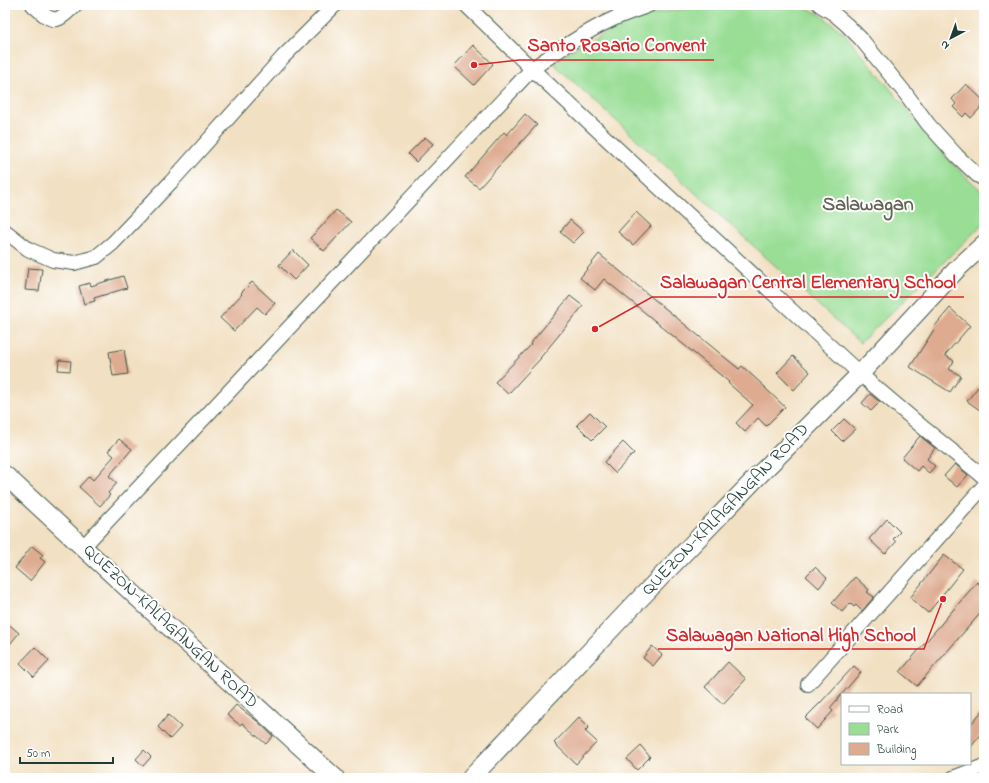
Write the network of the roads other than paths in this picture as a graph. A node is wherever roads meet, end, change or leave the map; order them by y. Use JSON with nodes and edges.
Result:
{"nodes":[{"id":1,"x":33,"y":5,"type":"edge"},
{"id":2,"x":75,"y":5,"type":"edge"},
{"id":3,"x":335,"y":5,"type":"edge"},
{"id":4,"x":466,"y":5,"type":"edge"},
{"id":5,"x":649,"y":5,"type":"edge"},
{"id":6,"x":820,"y":5,"type":"edge"},
{"id":7,"x":532,"y":69,"type":"junction"},
{"id":8,"x":984,"y":179,"type":"edge"},
{"id":9,"x":5,"y":231,"type":"edge"},
{"id":10,"x":984,"y":244,"type":"edge"},
{"id":11,"x":860,"y":374,"type":"junction"},
{"id":12,"x":5,"y":475,"type":"edge"},
{"id":13,"x":984,"y":478,"type":"edge"},
{"id":14,"x":984,"y":486,"type":"edge"},
{"id":15,"x":83,"y":547,"type":"junction"},
{"id":16,"x":808,"y":684,"type":"dead end"},
{"id":17,"x":984,"y":766,"type":"edge"},
{"id":18,"x":335,"y":778,"type":"edge"},
{"id":19,"x":471,"y":778,"type":"edge"},
{"id":20,"x":953,"y":778,"type":"edge"}],
"edges":[{"from":1,"to":2,"type":"street"},
{"from":3,"to":9,"type":"street"},
{"from":4,"to":7,"type":"street"},
{"from":5,"to":7,"type":"street"},
{"from":6,"to":8,"type":"street"},
{"from":7,"to":11,"type":"street"},
{"from":7,"to":15,"type":"street"},
{"from":10,"to":11,"type":"main road","name":"QUEZON-KALAGANGAN ROAD"},
{"from":11,"to":13,"type":"street"},
{"from":11,"to":19,"type":"main road","name":"QUEZON-KALAGANGAN ROAD"},
{"from":12,"to":15,"type":"main road","name":"QUEZON-KALAGANGAN ROAD"},
{"from":14,"to":16,"type":"street"},
{"from":15,"to":18,"type":"main road","name":"QUEZON-KALAGANGAN ROAD"},
{"from":17,"to":20,"type":"street"}]}
